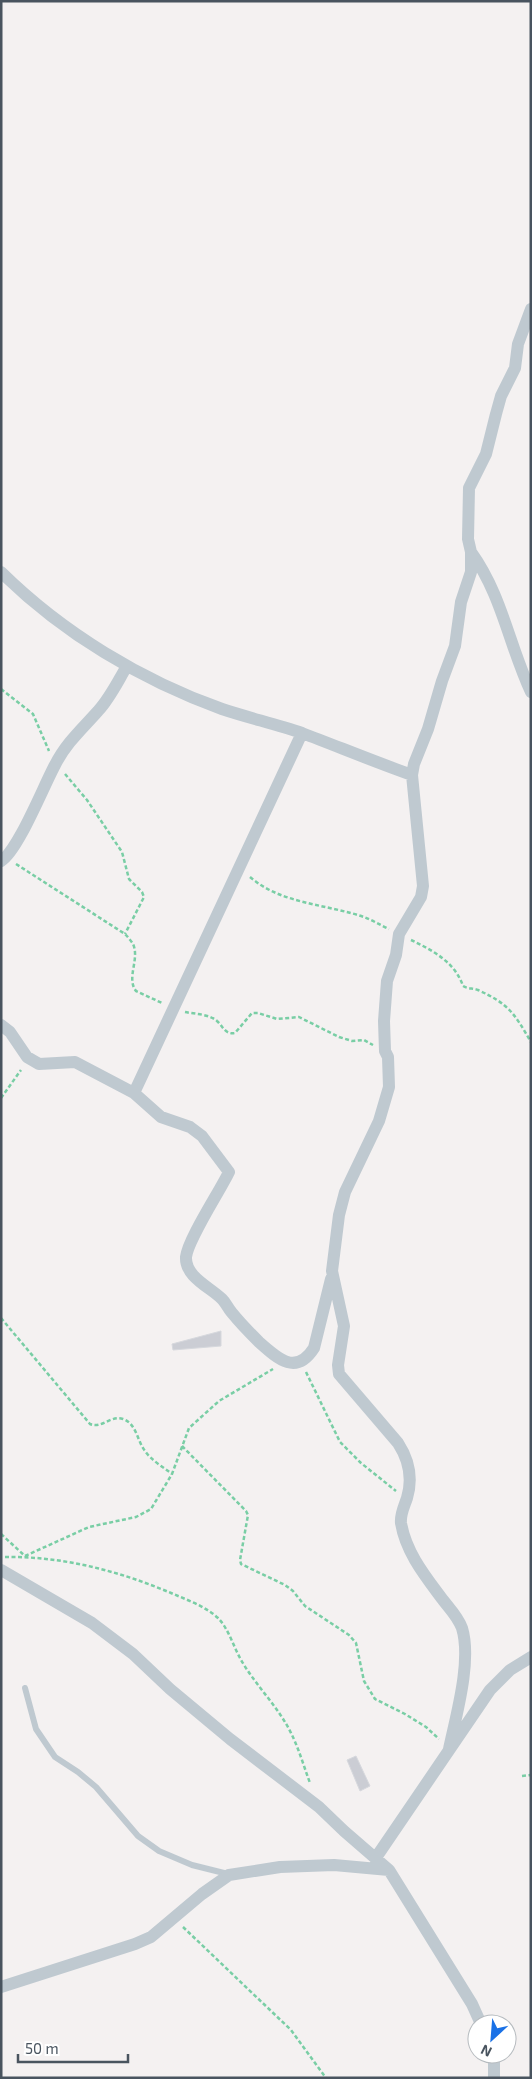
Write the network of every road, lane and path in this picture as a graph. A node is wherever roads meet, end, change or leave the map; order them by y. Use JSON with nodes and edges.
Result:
{"nodes":[{"id":1,"x":531,"y":309,"type":"edge"},
{"id":2,"x":471,"y":552,"type":"junction"},
{"id":3,"x":1,"y":572,"type":"edge"},
{"id":4,"x":127,"y":666,"type":"junction"},
{"id":5,"x":1,"y":689,"type":"edge"},
{"id":6,"x":531,"y":692,"type":"edge"},
{"id":7,"x":302,"y":733,"type":"junction"},
{"id":8,"x":55,"y":764,"type":"junction"},
{"id":9,"x":412,"y":775,"type":"junction"},
{"id":10,"x":4,"y":860,"type":"edge"},
{"id":11,"x":239,"y":868,"type":"junction"},
{"id":12,"x":125,"y":934,"type":"junction"},
{"id":13,"x":399,"y":934,"type":"junction"},
{"id":14,"x":173,"y":1010,"type":"junction"},
{"id":15,"x":1,"y":1025,"type":"edge"},
{"id":16,"x":531,"y":1042,"type":"edge"},
{"id":17,"x":385,"y":1051,"type":"junction"},
{"id":18,"x":27,"y":1057,"type":"junction"},
{"id":19,"x":134,"y":1093,"type":"junction"},
{"id":20,"x":1,"y":1098,"type":"edge"},
{"id":21,"x":332,"y":1271,"type":"junction"},
{"id":22,"x":1,"y":1318,"type":"edge"},
{"id":23,"x":284,"y":1362,"type":"junction"},
{"id":24,"x":302,"y":1362,"type":"junction"},
{"id":25,"x":182,"y":1446,"type":"junction"},
{"id":26,"x":172,"y":1474,"type":"junction"},
{"id":27,"x":406,"y":1500,"type":"junction"},
{"id":28,"x":1,"y":1534,"type":"edge"},
{"id":29,"x":26,"y":1556,"type":"junction"},
{"id":30,"x":1,"y":1557,"type":"edge"},
{"id":31,"x":1,"y":1570,"type":"edge"},
{"id":32,"x":531,"y":1657,"type":"edge"},
{"id":33,"x":25,"y":1688,"type":"dead end"},
{"id":34,"x":449,"y":1749,"type":"junction"},
{"id":35,"x":531,"y":1775,"type":"edge"},
{"id":36,"x":522,"y":1776,"type":"dead end"},
{"id":37,"x":319,"y":1807,"type":"junction"},
{"id":38,"x":375,"y":1859,"type":"junction"},
{"id":39,"x":389,"y":1870,"type":"junction"},
{"id":40,"x":229,"y":1875,"type":"junction"},
{"id":41,"x":174,"y":1919,"type":"junction"},
{"id":42,"x":1,"y":1987,"type":"edge"},
{"id":43,"x":476,"y":2014,"type":"edge"},
{"id":44,"x":494,"y":2064,"type":"edge"},
{"id":45,"x":326,"y":2078,"type":"edge"},
{"id":46,"x":494,"y":2078,"type":"edge"}],
"edges":[{"from":1,"to":2,"type":"street"},
{"from":2,"to":6,"type":"street"},
{"from":2,"to":9,"type":"street"},
{"from":3,"to":4,"type":"street"},
{"from":4,"to":7,"type":"street"},
{"from":4,"to":8,"type":"street"},
{"from":5,"to":8,"type":"path"},
{"from":7,"to":9,"type":"street"},
{"from":7,"to":11,"type":"street"},
{"from":8,"to":10,"type":"street"},
{"from":8,"to":12,"type":"path"},
{"from":9,"to":13,"type":"street"},
{"from":10,"to":12,"type":"path"},
{"from":11,"to":13,"type":"path"},
{"from":11,"to":14,"type":"street"},
{"from":12,"to":14,"type":"path"},
{"from":13,"to":16,"type":"path"},
{"from":13,"to":17,"type":"street"},
{"from":14,"to":17,"type":"path"},
{"from":14,"to":19,"type":"street"},
{"from":15,"to":18,"type":"street"},
{"from":17,"to":21,"type":"street"},
{"from":18,"to":19,"type":"street"},
{"from":18,"to":20,"type":"path"},
{"from":19,"to":23,"type":"street"},
{"from":21,"to":24,"type":"street"},
{"from":21,"to":27,"type":"street"},
{"from":22,"to":26,"type":"path"},
{"from":23,"to":24,"type":"street"},
{"from":23,"to":25,"type":"path"},
{"from":24,"to":27,"type":"path"},
{"from":25,"to":26,"type":"path"},
{"from":25,"to":34,"type":"path"},
{"from":26,"to":29,"type":"path"},
{"from":27,"to":34,"type":"street"},
{"from":28,"to":29,"type":"path"},
{"from":29,"to":30,"type":"path"},
{"from":29,"to":37,"type":"path"},
{"from":31,"to":37,"type":"street"},
{"from":32,"to":34,"type":"street"},
{"from":33,"to":40,"type":"lane"},
{"from":34,"to":38,"type":"street"},
{"from":35,"to":36,"type":"path"},
{"from":37,"to":38,"type":"street"},
{"from":38,"to":39,"type":"street"},
{"from":39,"to":40,"type":"street"},
{"from":39,"to":43,"type":"street"},
{"from":40,"to":41,"type":"street"},
{"from":41,"to":42,"type":"street"},
{"from":41,"to":45,"type":"path"},
{"from":44,"to":46,"type":"street"}]}
